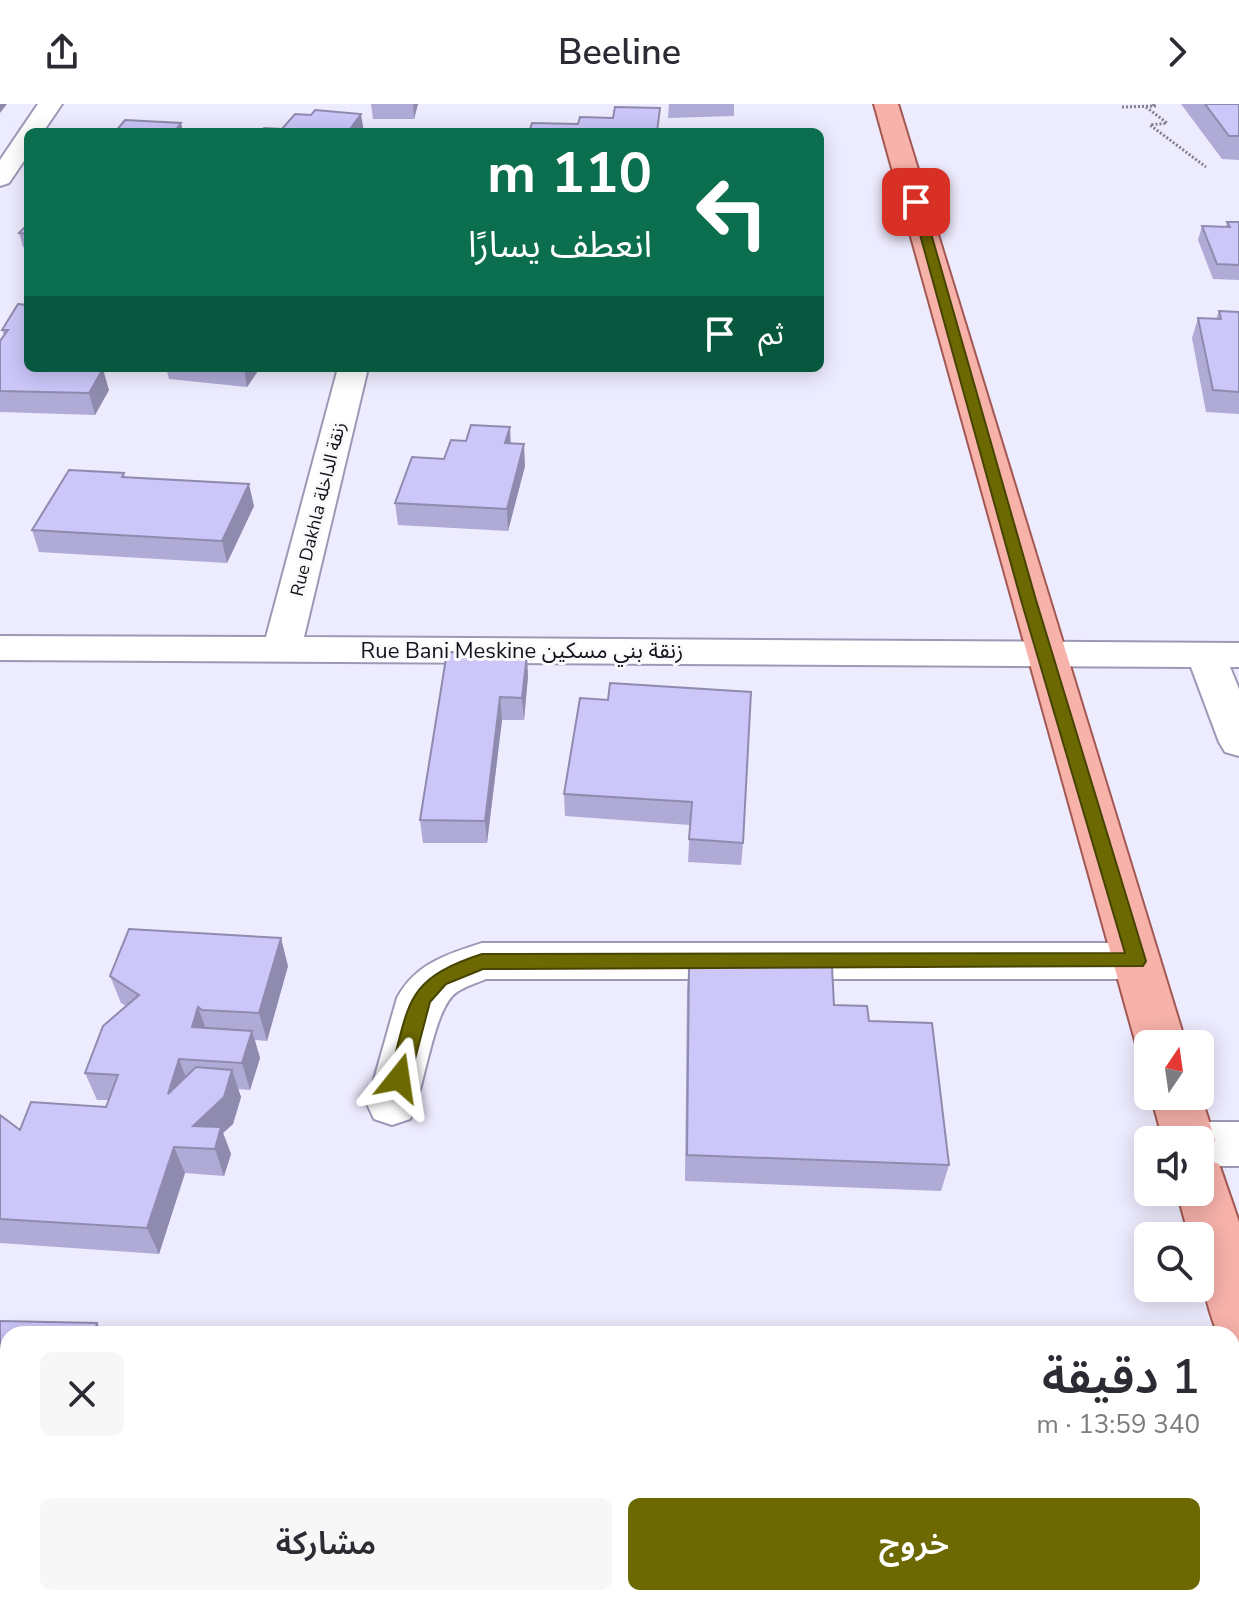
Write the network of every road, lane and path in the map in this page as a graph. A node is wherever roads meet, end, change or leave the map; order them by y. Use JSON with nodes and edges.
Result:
{"nodes":[{"id":1,"x":50,"y":104,"type":"edge"},
{"id":2,"x":886,"y":104,"type":"edge"},
{"id":3,"x":1152,"y":104,"type":"edge"},
{"id":4,"x":1122,"y":107,"type":"dead end"},
{"id":5,"x":1146,"y":107,"type":"junction"},
{"id":6,"x":34,"y":128,"type":"edge"},
{"id":7,"x":24,"y":143,"type":"edge"},
{"id":8,"x":1206,"y":167,"type":"dead end"},
{"id":9,"x":0,"y":178,"type":"edge"},
{"id":10,"x":352,"y":372,"type":"edge"},
{"id":11,"x":0,"y":648,"type":"edge"},
{"id":12,"x":282,"y":649,"type":"junction"},
{"id":13,"x":1044,"y":653,"type":"junction"},
{"id":14,"x":1223,"y":654,"type":"edge"},
{"id":15,"x":1239,"y":742,"type":"edge"},
{"id":16,"x":1137,"y":961,"type":"junction"},
{"id":17,"x":1157,"y":1030,"type":"edge"},
{"id":18,"x":392,"y":1104,"type":"dead end"},
{"id":19,"x":1214,"y":1144,"type":"edge"},
{"id":20,"x":1239,"y":1144,"type":"edge"},
{"id":21,"x":1207,"y":1206,"type":"edge"},
{"id":22,"x":1239,"y":1317,"type":"edge"}],
"edges":[{"from":1,"to":6,"type":"street"},
{"from":2,"to":13,"type":"main road"},
{"from":3,"to":5,"type":"path"},
{"from":4,"to":5,"type":"path"},
{"from":5,"to":8,"type":"path"},
{"from":7,"to":9,"type":"street"},
{"from":10,"to":12,"type":"street","name":"Rue Dakhla زنقة الداخلة"},
{"from":11,"to":12,"type":"street","name":"Rue Bani Meskine زنقة بني مسكين"},
{"from":12,"to":13,"type":"street","name":"Rue Bani Meskine زنقة بني مسكين"},
{"from":13,"to":14,"type":"street","name":"Rue Bani Meskine زنقة بني مسكين"},
{"from":13,"to":16,"type":"main road"},
{"from":14,"to":15,"type":"street"},
{"from":16,"to":17,"type":"main road"},
{"from":16,"to":18,"type":"street"},
{"from":19,"to":20,"type":"street"},
{"from":21,"to":22,"type":"main road"}]}
